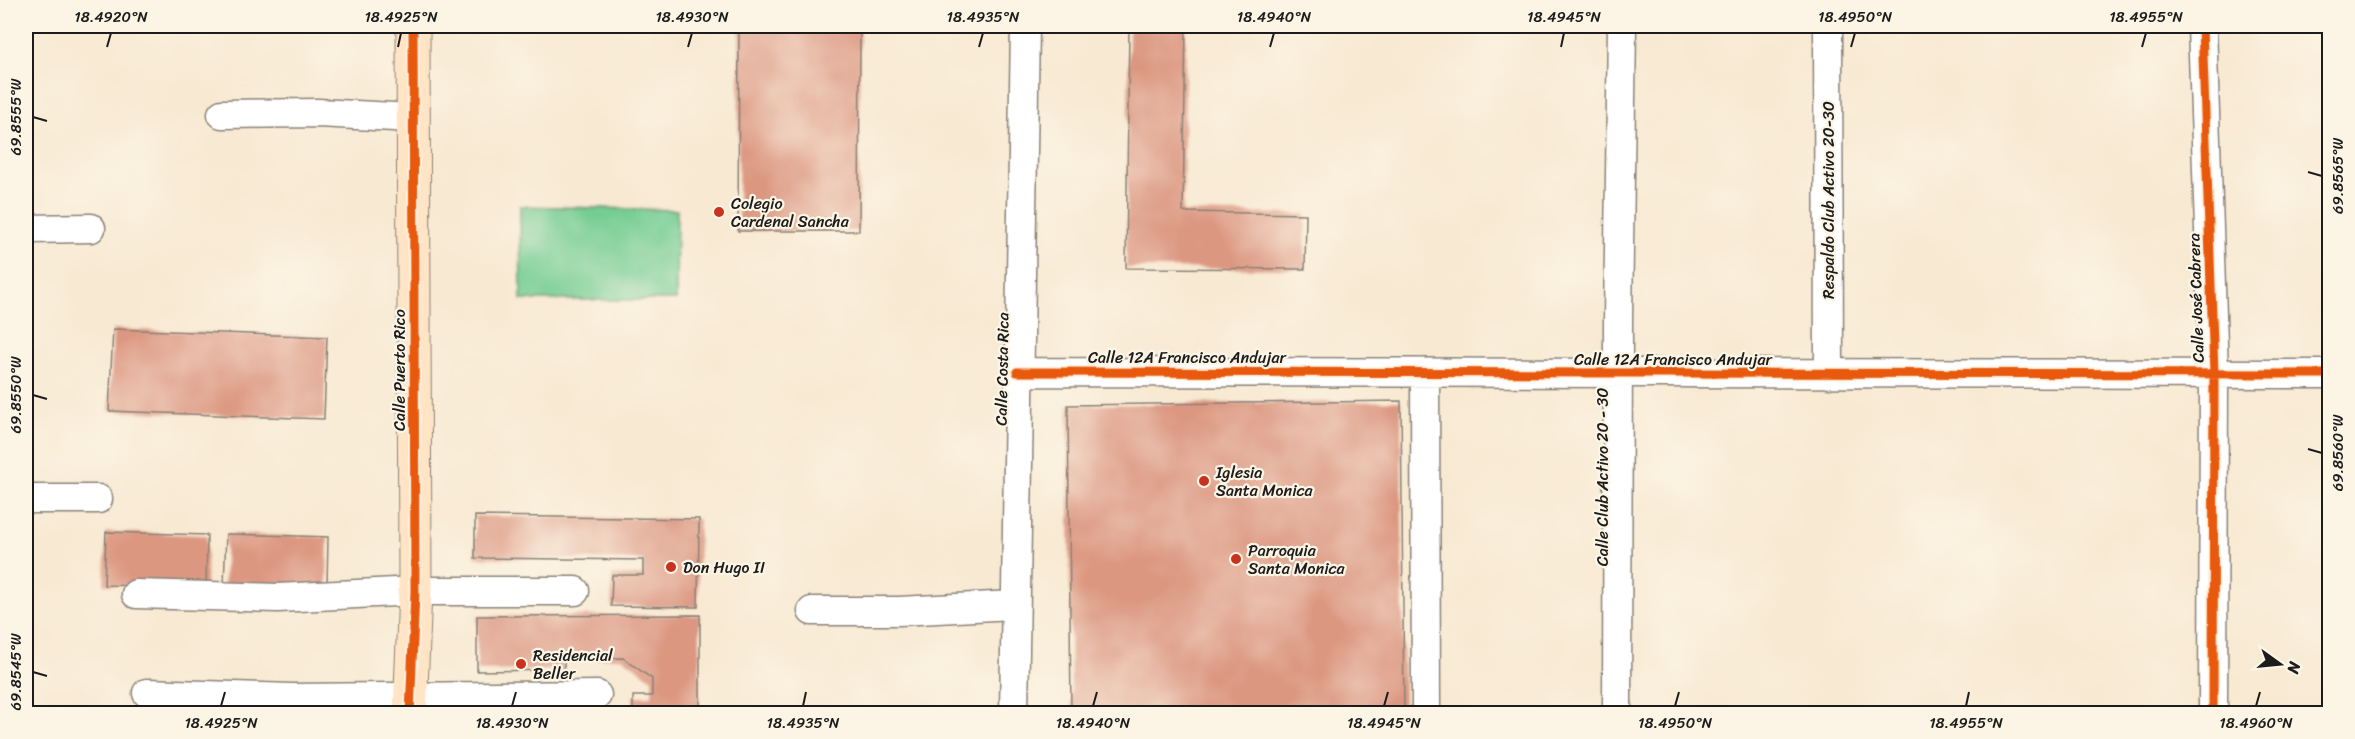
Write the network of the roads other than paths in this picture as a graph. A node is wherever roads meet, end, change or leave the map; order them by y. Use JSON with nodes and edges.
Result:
{"nodes":[{"id":1,"x":413,"y":26,"type":"edge"},
{"id":2,"x":1024,"y":26,"type":"edge"},
{"id":3,"x":1622,"y":26,"type":"edge"},
{"id":4,"x":1828,"y":26,"type":"edge"},
{"id":5,"x":2202,"y":26,"type":"edge"},
{"id":6,"x":222,"y":114,"type":"dead end"},
{"id":7,"x":413,"y":118,"type":"junction"},
{"id":8,"x":91,"y":228,"type":"dead end"},
{"id":9,"x":26,"y":229,"type":"edge"},
{"id":10,"x":1017,"y":372,"type":"junction"},
{"id":11,"x":1425,"y":373,"type":"junction"},
{"id":12,"x":2214,"y":373,"type":"junction"},
{"id":13,"x":1617,"y":374,"type":"junction"},
{"id":14,"x":1829,"y":374,"type":"junction"},
{"id":15,"x":2330,"y":374,"type":"edge"},
{"id":16,"x":26,"y":499,"type":"edge"},
{"id":17,"x":98,"y":499,"type":"dead end"},
{"id":18,"x":415,"y":591,"type":"junction"},
{"id":19,"x":575,"y":591,"type":"dead end"},
{"id":20,"x":136,"y":594,"type":"dead end"},
{"id":21,"x":1013,"y":605,"type":"junction"},
{"id":22,"x":812,"y":611,"type":"dead end"},
{"id":23,"x":147,"y":693,"type":"dead end"},
{"id":24,"x":597,"y":695,"type":"dead end"},
{"id":25,"x":410,"y":706,"type":"edge"},
{"id":26,"x":1014,"y":714,"type":"edge"},
{"id":27,"x":1426,"y":714,"type":"edge"},
{"id":28,"x":1617,"y":714,"type":"edge"},
{"id":29,"x":2213,"y":714,"type":"edge"}],
"edges":[{"from":1,"to":7,"type":"street","name":"Calle Puerto Rico"},
{"from":2,"to":10,"type":"street","name":"Calle Costa Rica"},
{"from":3,"to":13,"type":"street","name":"Calle Club Activo 20 - 30"},
{"from":4,"to":14,"type":"street","name":"Respaldo Club Activo 20-30"},
{"from":5,"to":12,"type":"street","name":"Calle José Cabrera"},
{"from":6,"to":7,"type":"street"},
{"from":7,"to":18,"type":"street","name":"Calle Puerto Rico"},
{"from":8,"to":9,"type":"street"},
{"from":10,"to":11,"type":"street","name":"Calle 12A Francisco Andujar"},
{"from":10,"to":21,"type":"street","name":"Calle Costa Rica"},
{"from":11,"to":13,"type":"street","name":"Calle 12A Francisco Andujar"},
{"from":11,"to":27,"type":"street"},
{"from":12,"to":14,"type":"street","name":"Calle 12A Francisco Andujar"},
{"from":12,"to":15,"type":"street","name":"Calle 12A Francisco Andujar"},
{"from":12,"to":29,"type":"street","name":"Calle José Cabrera"},
{"from":13,"to":14,"type":"street","name":"Calle 12A Francisco Andujar"},
{"from":13,"to":28,"type":"street","name":"Calle Club Activo 20 - 30"},
{"from":16,"to":17,"type":"street"},
{"from":18,"to":19,"type":"street"},
{"from":18,"to":20,"type":"street"},
{"from":18,"to":25,"type":"street","name":"Calle Puerto Rico"},
{"from":21,"to":22,"type":"street"},
{"from":21,"to":26,"type":"street","name":"Calle Costa Rica"},
{"from":23,"to":25,"type":"street"},
{"from":24,"to":25,"type":"street"}]}
